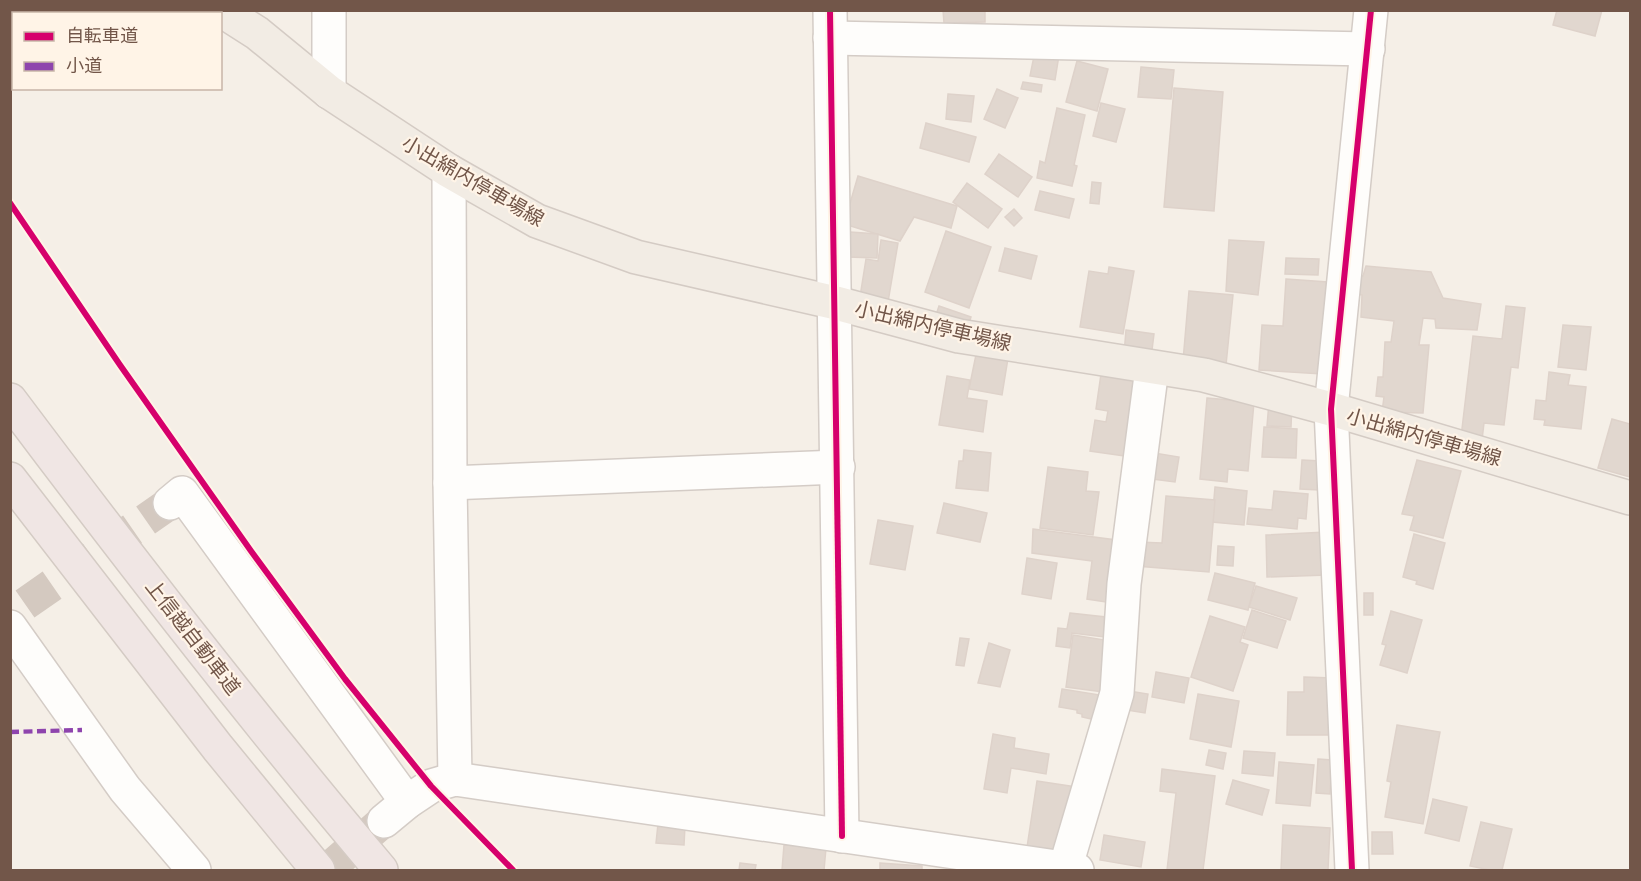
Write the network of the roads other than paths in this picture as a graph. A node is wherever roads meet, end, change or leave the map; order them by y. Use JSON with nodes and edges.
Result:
{"nodes":[{"id":1,"x":221,"y":10,"type":"edge"},
{"id":2,"x":329,"y":10,"type":"edge"},
{"id":3,"x":1371,"y":10,"type":"edge"},
{"id":4,"x":830,"y":24,"type":"edge"},
{"id":5,"x":1368,"y":49,"type":"junction"},
{"id":6,"x":329,"y":92,"type":"junction"},
{"id":7,"x":449,"y":171,"type":"junction"},
{"id":8,"x":836,"y":303,"type":"junction"},
{"id":9,"x":1152,"y":368,"type":"junction"},
{"id":10,"x":10,"y":400,"type":"edge"},
{"id":11,"x":1331,"y":409,"type":"junction"},
{"id":12,"x":838,"y":467,"type":"junction"},
{"id":13,"x":10,"y":479,"type":"edge"},
{"id":14,"x":450,"y":483,"type":"junction"},
{"id":15,"x":1630,"y":498,"type":"edge"},
{"id":16,"x":170,"y":503,"type":"tunnel mouth"},
{"id":17,"x":16,"y":616,"type":"edge"},
{"id":18,"x":455,"y":779,"type":"junction"},
{"id":19,"x":842,"y":836,"type":"junction"},
{"id":20,"x":927,"y":859,"type":"edge"},
{"id":21,"x":194,"y":870,"type":"edge"},
{"id":22,"x":318,"y":870,"type":"edge"},
{"id":23,"x":381,"y":870,"type":"edge"},
{"id":24,"x":1071,"y":870,"type":"edge"},
{"id":25,"x":1352,"y":870,"type":"edge"}],
"edges":[{"from":1,"to":6,"type":"main road","name":"小出綿内停車場線"},
{"from":2,"to":6,"type":"street"},
{"from":3,"to":5,"type":"street"},
{"from":4,"to":5,"type":"street"},
{"from":4,"to":8,"type":"street"},
{"from":5,"to":11,"type":"street"},
{"from":6,"to":7,"type":"main road","name":"小出綿内停車場線"},
{"from":7,"to":8,"type":"main road","name":"小出綿内停車場線"},
{"from":7,"to":14,"type":"street"},
{"from":8,"to":9,"type":"main road","name":"小出綿内停車場線"},
{"from":8,"to":12,"type":"street"},
{"from":9,"to":11,"type":"main road","name":"小出綿内停車場線"},
{"from":9,"to":24,"type":"street"},
{"from":10,"to":23,"type":"highway","name":"上信越自動車道"},
{"from":11,"to":15,"type":"main road","name":"小出綿内停車場線"},
{"from":11,"to":25,"type":"street"},
{"from":12,"to":14,"type":"street"},
{"from":12,"to":19,"type":"street"},
{"from":13,"to":22,"type":"highway"},
{"from":14,"to":18,"type":"street"},
{"from":16,"to":18,"type":"street"},
{"from":17,"to":21,"type":"street"},
{"from":18,"to":19,"type":"street"},
{"from":19,"to":20,"type":"street"},
{"from":20,"to":24,"type":"street"}]}
